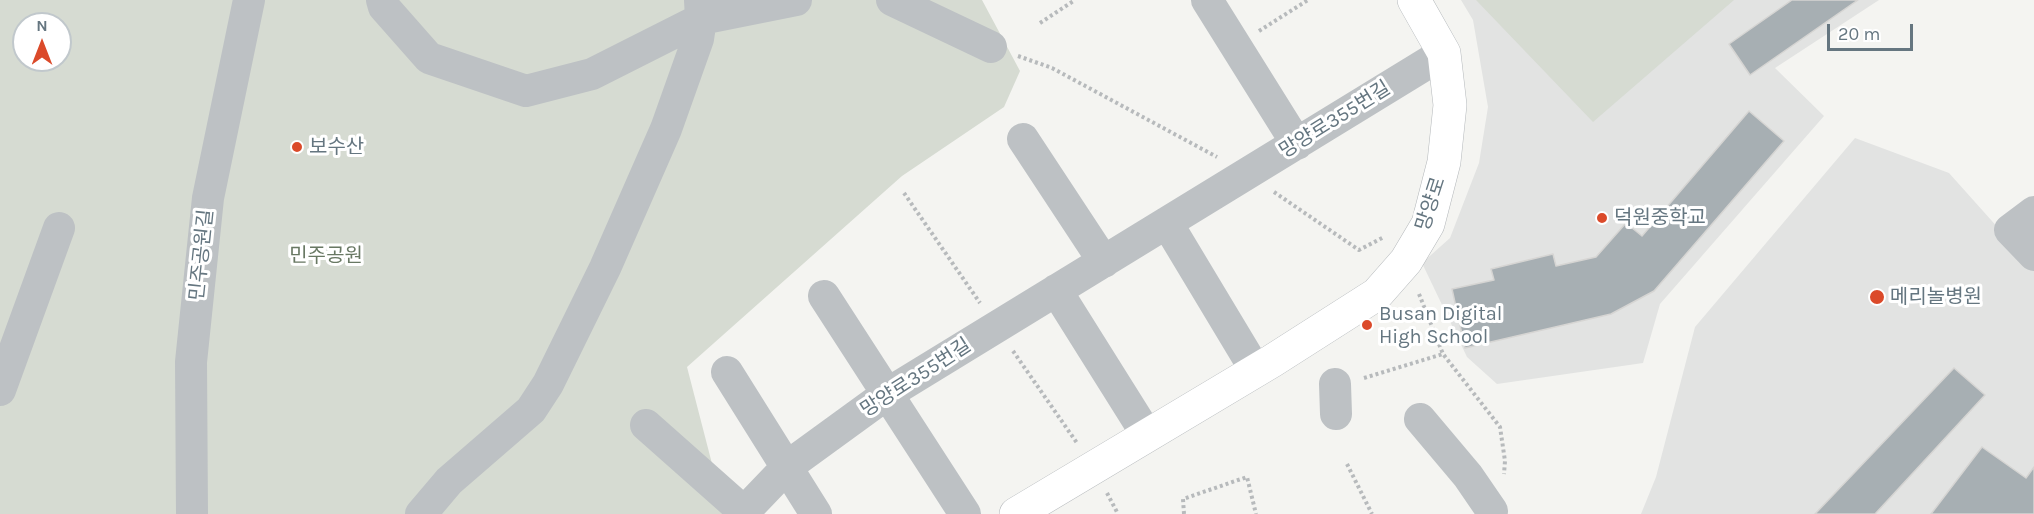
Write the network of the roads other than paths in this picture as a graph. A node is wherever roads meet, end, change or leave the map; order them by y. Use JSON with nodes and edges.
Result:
{"nodes":[{"id":1,"x":249,"y":0,"type":"edge"},
{"id":2,"x":382,"y":0,"type":"edge"},
{"id":3,"x":796,"y":0,"type":"edge"},
{"id":4,"x":892,"y":0,"type":"edge"},
{"id":5,"x":1207,"y":0,"type":"edge"},
{"id":6,"x":1414,"y":0,"type":"edge"},
{"id":7,"x":700,"y":9,"type":"edge"},
{"id":8,"x":991,"y":47,"type":"road end"},
{"id":9,"x":1444,"y":53,"type":"junction"},
{"id":10,"x":1023,"y":139,"type":"dead end"},
{"id":11,"x":1297,"y":144,"type":"junction"},
{"id":12,"x":2022,"y":221,"type":"edge"},
{"id":13,"x":1167,"y":223,"type":"junction"},
{"id":14,"x":59,"y":228,"type":"dead end"},
{"id":15,"x":2034,"y":255,"type":"edge"},
{"id":16,"x":1104,"y":261,"type":"junction"},
{"id":17,"x":1056,"y":291,"type":"junction"},
{"id":18,"x":824,"y":296,"type":"dead end"},
{"id":19,"x":1256,"y":371,"type":"junction"},
{"id":20,"x":727,"y":372,"type":"dead end"},
{"id":21,"x":0,"y":390,"type":"edge"},
{"id":22,"x":888,"y":394,"type":"junction"},
{"id":23,"x":1420,"y":419,"type":"dead end"},
{"id":24,"x":646,"y":425,"type":"dead end"},
{"id":25,"x":1148,"y":435,"type":"junction"},
{"id":26,"x":788,"y":466,"type":"junction"},
{"id":27,"x":1492,"y":511,"type":"road end"},
{"id":28,"x":743,"y":513,"type":"edge"},
{"id":29,"x":192,"y":514,"type":"edge"},
{"id":30,"x":421,"y":514,"type":"edge"},
{"id":31,"x":816,"y":514,"type":"edge"},
{"id":32,"x":965,"y":514,"type":"edge"},
{"id":33,"x":1016,"y":514,"type":"edge"}],
"edges":[{"from":1,"to":29,"type":"street","name":"민주공원길"},
{"from":2,"to":7,"type":"street"},
{"from":3,"to":7,"type":"street"},
{"from":4,"to":8,"type":"street"},
{"from":5,"to":11,"type":"street"},
{"from":6,"to":9,"type":"main road","name":"망양로"},
{"from":7,"to":30,"type":"street"},
{"from":9,"to":11,"type":"street","name":"망양로355번길"},
{"from":9,"to":19,"type":"main road","name":"망양로"},
{"from":10,"to":16,"type":"street"},
{"from":11,"to":13,"type":"street","name":"망양로355번길"},
{"from":12,"to":15,"type":"street"},
{"from":13,"to":16,"type":"street","name":"망양로355번길"},
{"from":13,"to":19,"type":"street"},
{"from":14,"to":21,"type":"street"},
{"from":16,"to":17,"type":"street","name":"망양로355번길"},
{"from":17,"to":22,"type":"street","name":"망양로355번길"},
{"from":17,"to":25,"type":"street"},
{"from":18,"to":22,"type":"street"},
{"from":19,"to":25,"type":"main road","name":"망양로"},
{"from":20,"to":26,"type":"street"},
{"from":22,"to":26,"type":"street","name":"망양로355번길"},
{"from":22,"to":32,"type":"street"},
{"from":23,"to":27,"type":"street"},
{"from":24,"to":28,"type":"street"},
{"from":25,"to":33,"type":"main road","name":"망양로"},
{"from":26,"to":28,"type":"street","name":"망양로355번길"},
{"from":26,"to":31,"type":"street"}]}
